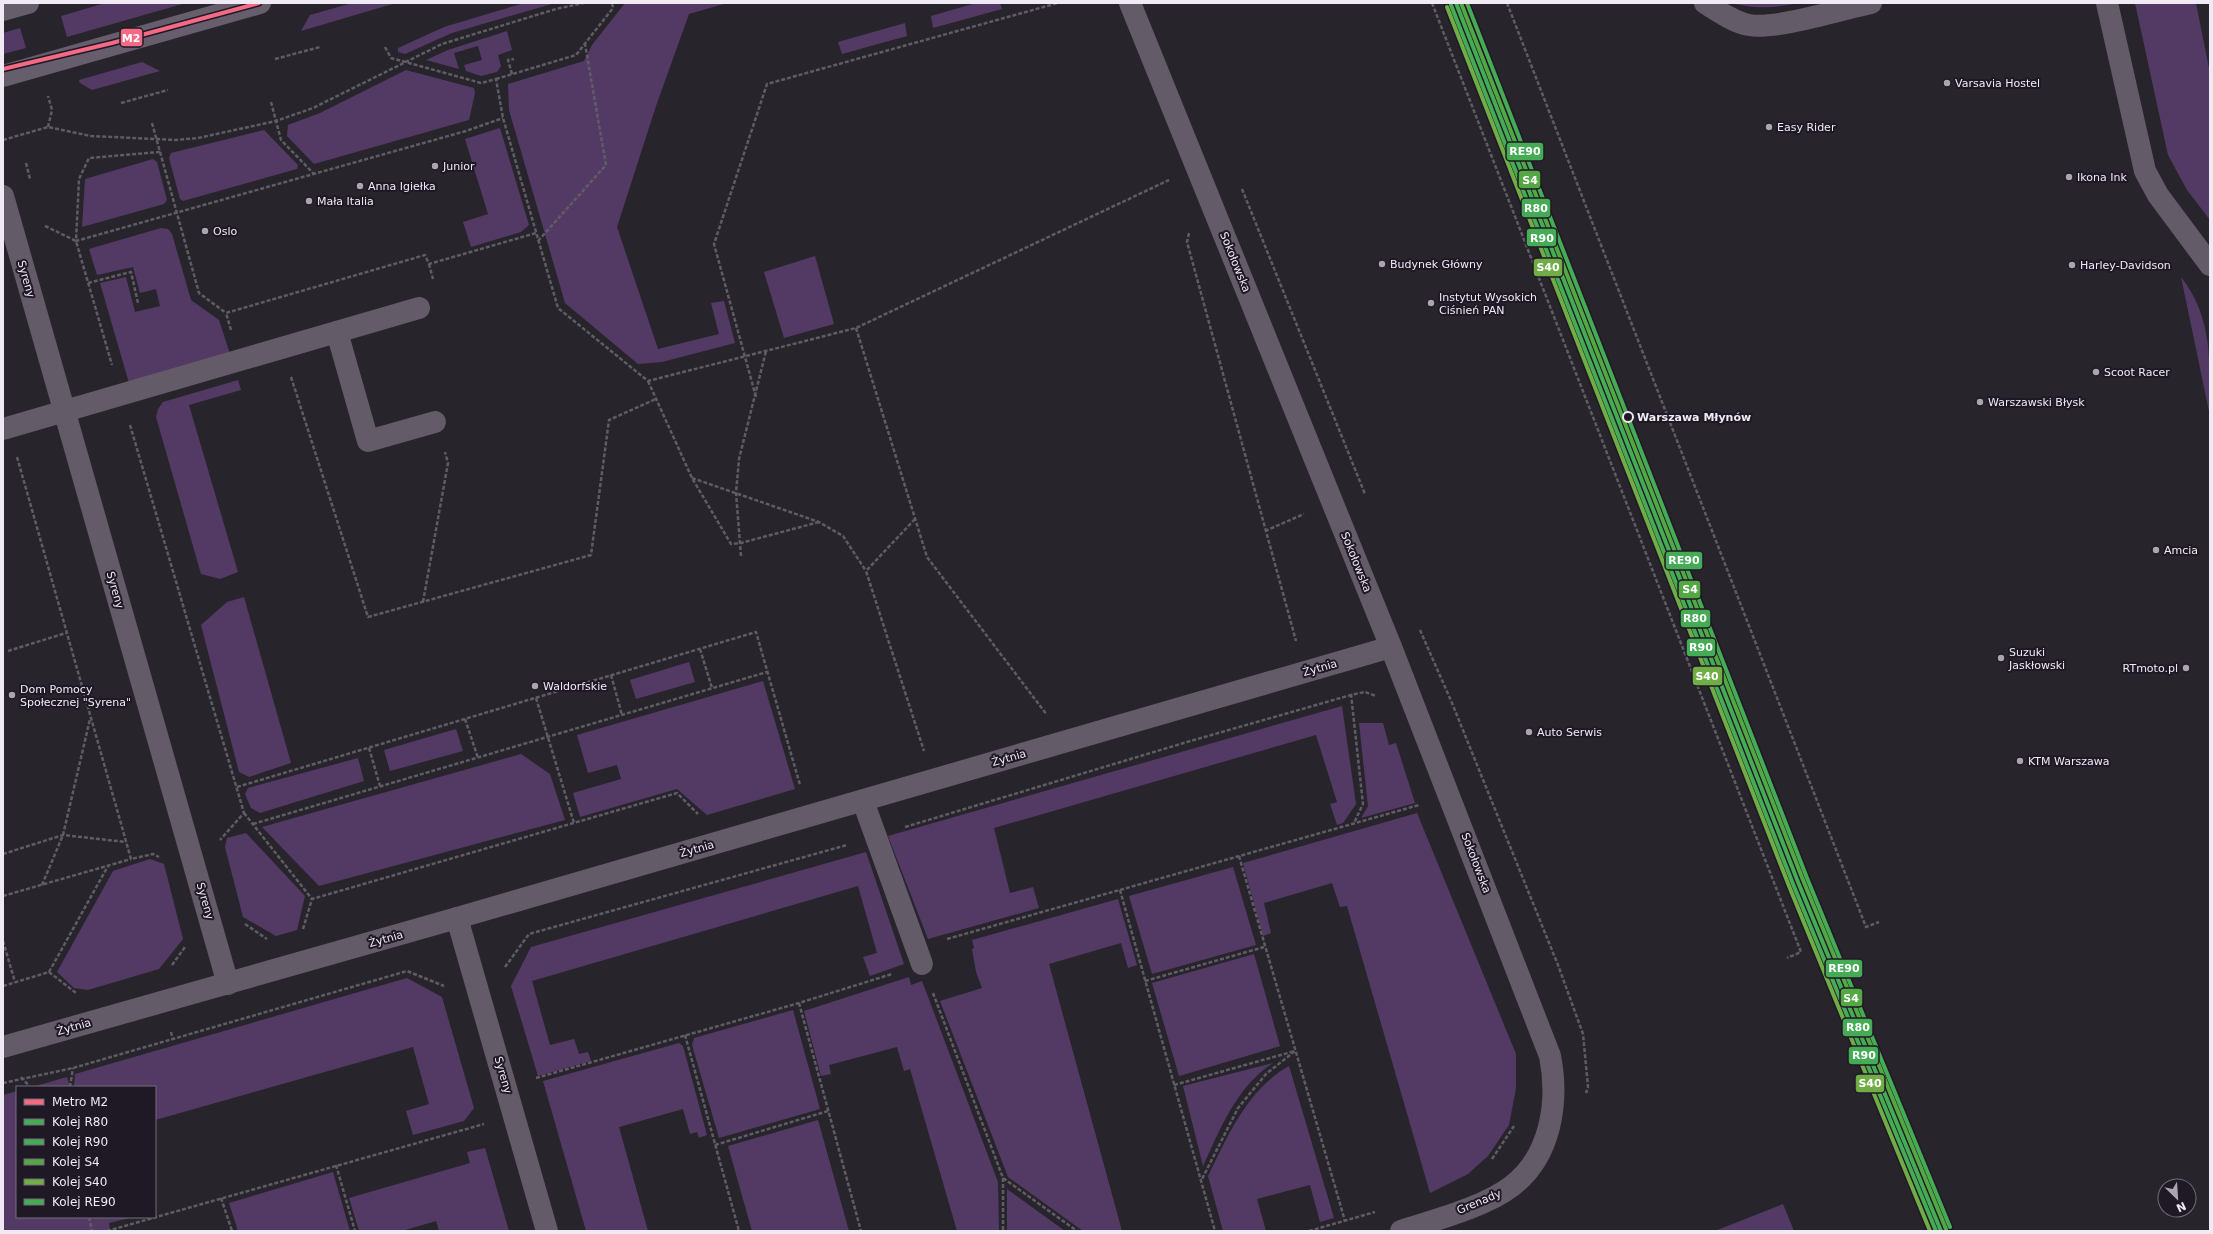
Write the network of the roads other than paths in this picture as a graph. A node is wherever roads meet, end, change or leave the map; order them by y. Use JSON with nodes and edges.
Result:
{"nodes":[{"id":1,"x":28,"y":3,"type":"edge"},
{"id":2,"x":260,"y":3,"type":"edge"},
{"id":3,"x":1130,"y":3,"type":"edge"},
{"id":4,"x":1705,"y":3,"type":"edge"},
{"id":5,"x":1871,"y":3,"type":"edge"},
{"id":6,"x":2107,"y":3,"type":"edge"},
{"id":7,"x":3,"y":10,"type":"edge"},
{"id":8,"x":3,"y":76,"type":"edge"},
{"id":9,"x":3,"y":196,"type":"edge"},
{"id":10,"x":2210,"y":265,"type":"edge"},
{"id":11,"x":419,"y":308,"type":"dead end"},
{"id":12,"x":336,"y":332,"type":"junction"},
{"id":13,"x":64,"y":412,"type":"junction"},
{"id":14,"x":435,"y":422,"type":"road end"},
{"id":15,"x":6,"y":429,"type":"edge"},
{"id":16,"x":1391,"y":647,"type":"junction"},
{"id":17,"x":863,"y":801,"type":"junction"},
{"id":18,"x":457,"y":918,"type":"junction"},
{"id":19,"x":922,"y":964,"type":"road end"},
{"id":20,"x":228,"y":984,"type":"junction"},
{"id":21,"x":3,"y":1047,"type":"edge"},
{"id":22,"x":1550,"y":1128,"type":"joint"},
{"id":23,"x":547,"y":1231,"type":"edge"},
{"id":24,"x":1401,"y":1231,"type":"edge"}],
"edges":[{"from":1,"to":7,"type":"main road"},
{"from":2,"to":8,"type":"main road"},
{"from":3,"to":16,"type":"street","name":"Sokołowska"},
{"from":4,"to":5,"type":"street"},
{"from":6,"to":10,"type":"street"},
{"from":9,"to":13,"type":"street","name":"Syreny"},
{"from":11,"to":12,"type":"street"},
{"from":12,"to":13,"type":"street"},
{"from":12,"to":14,"type":"street"},
{"from":13,"to":15,"type":"street"},
{"from":13,"to":20,"type":"street","name":"Syreny"},
{"from":16,"to":17,"type":"street","name":"Żytnia"},
{"from":16,"to":22,"type":"street","name":"Sokołowska"},
{"from":17,"to":18,"type":"street","name":"Żytnia"},
{"from":17,"to":19,"type":"street"},
{"from":18,"to":20,"type":"street","name":"Żytnia"},
{"from":18,"to":23,"type":"street","name":"Syreny"},
{"from":20,"to":21,"type":"street","name":"Żytnia"},
{"from":22,"to":24,"type":"street","name":"Grenady"}]}
